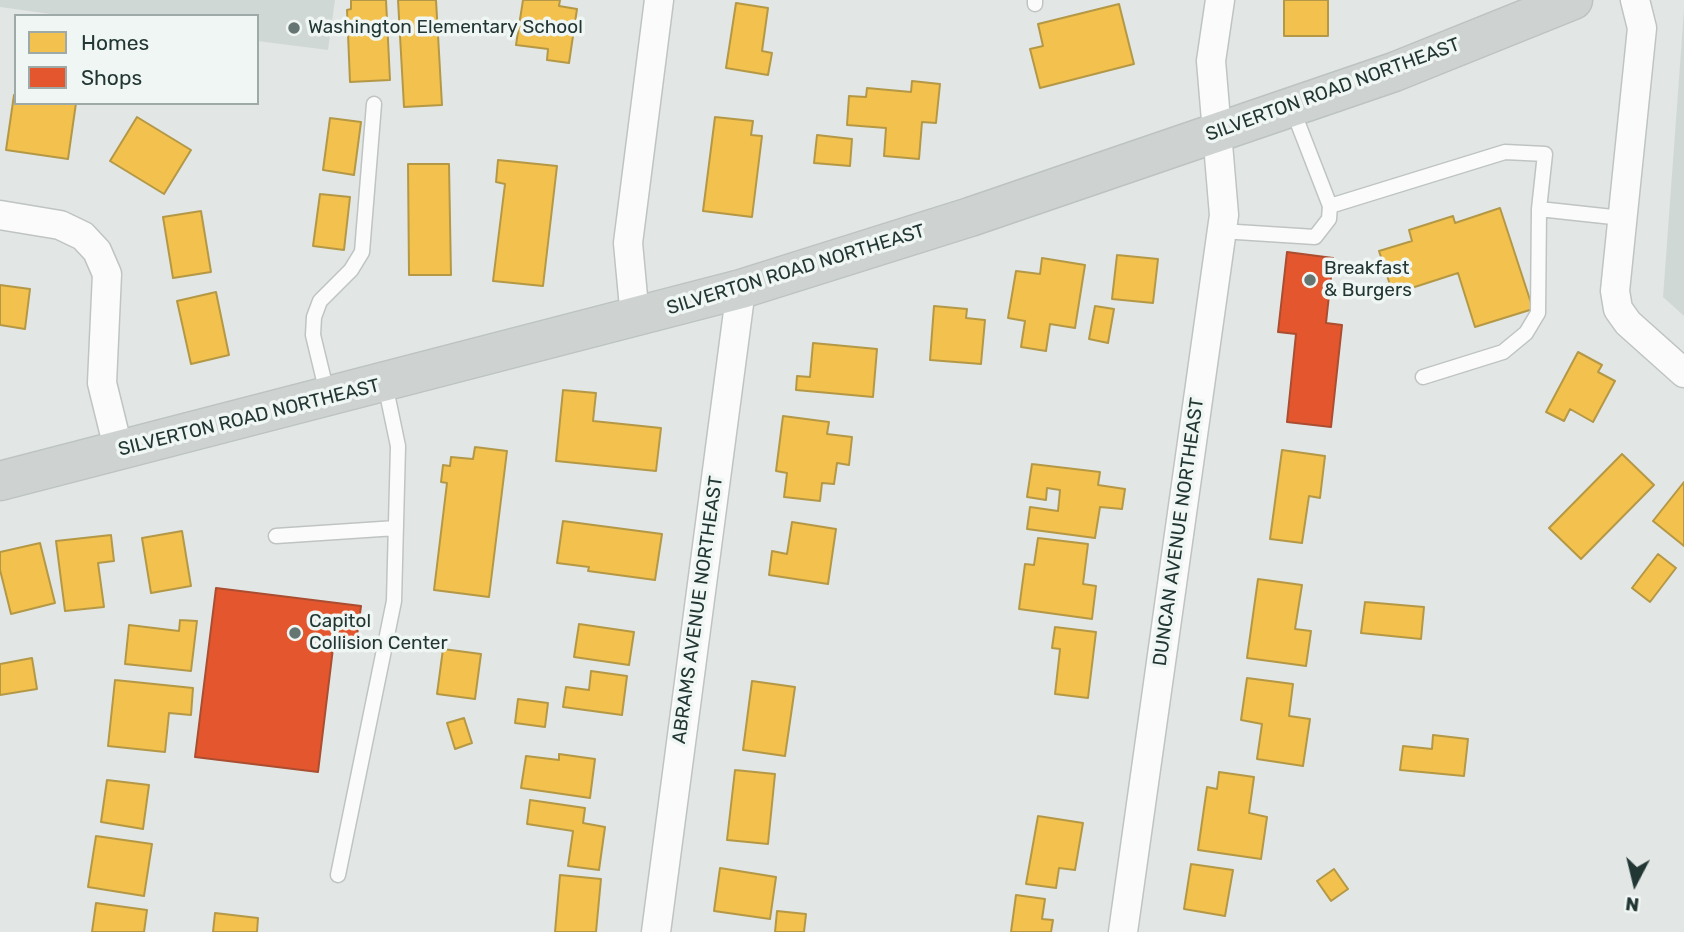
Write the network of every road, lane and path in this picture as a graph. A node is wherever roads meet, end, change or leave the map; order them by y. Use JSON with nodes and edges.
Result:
{"nodes":[{"id":1,"x":659,"y":0,"type":"edge"},
{"id":2,"x":1220,"y":0,"type":"edge"},
{"id":3,"x":1573,"y":0,"type":"edge"},
{"id":4,"x":1634,"y":0,"type":"edge"},
{"id":5,"x":374,"y":104,"type":"dead end"},
{"id":6,"x":1292,"y":107,"type":"junction"},
{"id":7,"x":1217,"y":132,"type":"junction"},
{"id":8,"x":1330,"y":206,"type":"junction"},
{"id":9,"x":1539,"y":209,"type":"junction"},
{"id":10,"x":0,"y":215,"type":"edge"},
{"id":11,"x":1622,"y":218,"type":"junction"},
{"id":12,"x":1221,"y":231,"type":"junction"},
{"id":13,"x":741,"y":289,"type":"junction"},
{"id":14,"x":635,"y":318,"type":"junction"},
{"id":15,"x":1684,"y":373,"type":"edge"},
{"id":16,"x":1423,"y":377,"type":"dead end"},
{"id":17,"x":385,"y":384,"type":"junction"},
{"id":18,"x":328,"y":398,"type":"junction"},
{"id":19,"x":119,"y":452,"type":"junction"},
{"id":20,"x":0,"y":481,"type":"edge"},
{"id":21,"x":396,"y":528,"type":"junction"},
{"id":22,"x":276,"y":537,"type":"dead end"},
{"id":23,"x":338,"y":876,"type":"dead end"},
{"id":24,"x":656,"y":932,"type":"edge"},
{"id":25,"x":1123,"y":932,"type":"edge"}],
"edges":[{"from":1,"to":14,"type":"street"},
{"from":2,"to":7,"type":"street","name":"DUNCAN AVENUE NORTHEAST"},
{"from":3,"to":6,"type":"main road","name":"SILVERTON ROAD NORTHEAST"},
{"from":4,"to":11,"type":"street"},
{"from":5,"to":18,"type":"lane"},
{"from":6,"to":7,"type":"main road","name":"SILVERTON ROAD NORTHEAST"},
{"from":6,"to":8,"type":"lane"},
{"from":7,"to":12,"type":"street","name":"DUNCAN AVENUE NORTHEAST"},
{"from":7,"to":13,"type":"main road","name":"SILVERTON ROAD NORTHEAST"},
{"from":8,"to":9,"type":"lane"},
{"from":8,"to":12,"type":"lane"},
{"from":9,"to":11,"type":"lane"},
{"from":9,"to":16,"type":"lane"},
{"from":10,"to":19,"type":"street"},
{"from":11,"to":15,"type":"street"},
{"from":12,"to":25,"type":"street","name":"DUNCAN AVENUE NORTHEAST"},
{"from":13,"to":14,"type":"main road","name":"SILVERTON ROAD NORTHEAST"},
{"from":13,"to":24,"type":"street","name":"ABRAMS AVENUE NORTHEAST"},
{"from":14,"to":17,"type":"main road","name":"SILVERTON ROAD NORTHEAST"},
{"from":17,"to":18,"type":"main road","name":"SILVERTON ROAD NORTHEAST"},
{"from":17,"to":21,"type":"lane"},
{"from":18,"to":19,"type":"main road","name":"SILVERTON ROAD NORTHEAST"},
{"from":19,"to":20,"type":"main road","name":"SILVERTON ROAD NORTHEAST"},
{"from":21,"to":22,"type":"lane"},
{"from":21,"to":23,"type":"lane"}]}
